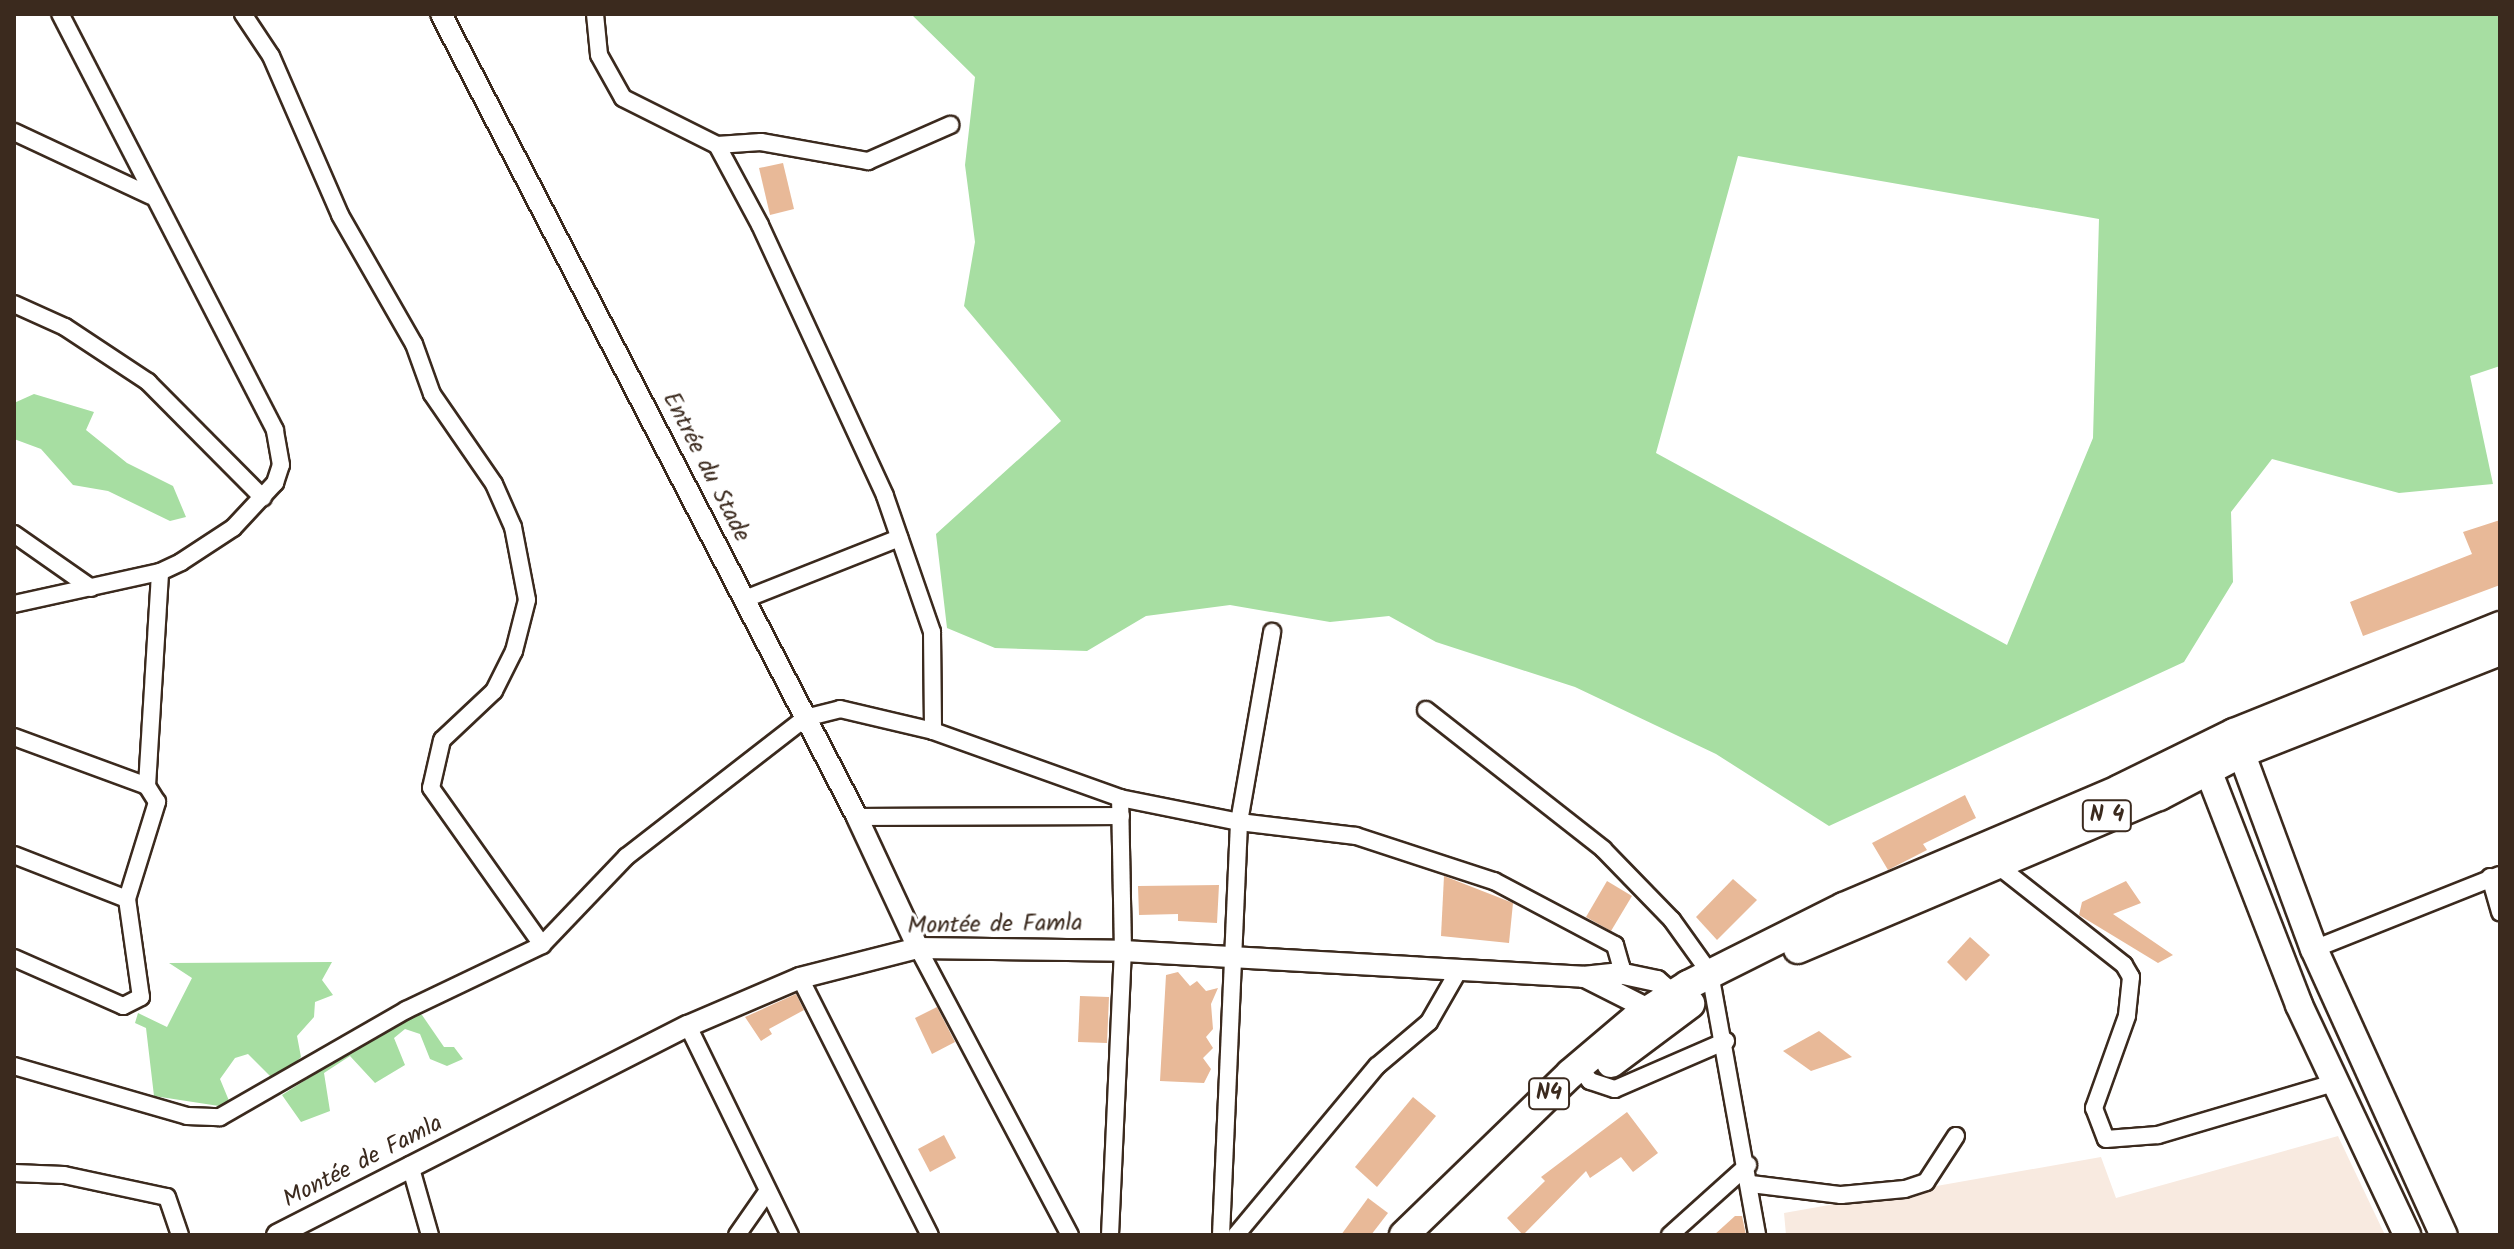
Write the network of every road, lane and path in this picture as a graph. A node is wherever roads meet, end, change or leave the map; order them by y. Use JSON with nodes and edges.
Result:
{"nodes":[{"id":1,"x":60,"y":14,"type":"edge"},
{"id":2,"x":243,"y":14,"type":"edge"},
{"id":3,"x":441,"y":14,"type":"edge"},
{"id":4,"x":595,"y":14,"type":"edge"},
{"id":5,"x":950,"y":125,"type":"dead end"},
{"id":6,"x":14,"y":132,"type":"edge"},
{"id":7,"x":717,"y":145,"type":"junction"},
{"id":8,"x":151,"y":196,"type":"junction"},
{"id":9,"x":14,"y":304,"type":"edge"},
{"id":10,"x":263,"y":498,"type":"junction"},
{"id":11,"x":14,"y":534,"type":"edge"},
{"id":12,"x":899,"y":538,"type":"junction"},
{"id":13,"x":160,"y":572,"type":"junction"},
{"id":14,"x":91,"y":588,"type":"junction"},
{"id":15,"x":745,"y":599,"type":"junction"},
{"id":16,"x":14,"y":604,"type":"edge"},
{"id":17,"x":2500,"y":626,"type":"edge"},
{"id":18,"x":1272,"y":632,"type":"dead end"},
{"id":19,"x":2500,"y":651,"type":"edge"},
{"id":20,"x":1426,"y":710,"type":"dead end"},
{"id":21,"x":805,"y":718,"type":"junction"},
{"id":22,"x":933,"y":731,"type":"junction"},
{"id":23,"x":14,"y":737,"type":"edge"},
{"id":24,"x":2237,"y":743,"type":"junction"},
{"id":25,"x":2203,"y":759,"type":"junction"},
{"id":26,"x":147,"y":786,"type":"junction"},
{"id":27,"x":1120,"y":798,"type":"junction"},
{"id":28,"x":1121,"y":816,"type":"junction"},
{"id":29,"x":857,"y":817,"type":"junction"},
{"id":30,"x":1239,"y":822,"type":"junction"},
{"id":31,"x":14,"y":855,"type":"edge"},
{"id":32,"x":1987,"y":855,"type":"junction"},
{"id":33,"x":2495,"y":876,"type":"edge"},
{"id":34,"x":127,"y":899,"type":"junction"},
{"id":35,"x":2500,"y":913,"type":"edge"},
{"id":36,"x":542,"y":945,"type":"junction"},
{"id":37,"x":918,"y":948,"type":"junction"},
{"id":38,"x":2314,"y":949,"type":"junction"},
{"id":39,"x":1123,"y":951,"type":"junction"},
{"id":40,"x":14,"y":958,"type":"edge"},
{"id":41,"x":1233,"y":958,"type":"junction"},
{"id":42,"x":1460,"y":968,"type":"junction"},
{"id":43,"x":800,"y":978,"type":"junction"},
{"id":44,"x":1615,"y":980,"type":"junction"},
{"id":45,"x":1713,"y":981,"type":"junction"},
{"id":46,"x":1669,"y":1007,"type":"junction"},
{"id":47,"x":688,"y":1026,"type":"junction"},
{"id":48,"x":1726,"y":1041,"type":"junction"},
{"id":49,"x":14,"y":1066,"type":"edge"},
{"id":50,"x":1584,"y":1074,"type":"junction"},
{"id":51,"x":2333,"y":1083,"type":"junction"},
{"id":52,"x":1956,"y":1136,"type":"dead end"},
{"id":53,"x":410,"y":1165,"type":"junction"},
{"id":54,"x":1748,"y":1165,"type":"junction"},
{"id":55,"x":14,"y":1173,"type":"edge"},
{"id":56,"x":1751,"y":1184,"type":"junction"},
{"id":57,"x":767,"y":1192,"type":"junction"},
{"id":58,"x":180,"y":1235,"type":"edge"},
{"id":59,"x":277,"y":1235,"type":"edge"},
{"id":60,"x":430,"y":1235,"type":"edge"},
{"id":61,"x":737,"y":1235,"type":"edge"},
{"id":62,"x":790,"y":1235,"type":"edge"},
{"id":63,"x":930,"y":1235,"type":"edge"},
{"id":64,"x":1070,"y":1235,"type":"edge"},
{"id":65,"x":1110,"y":1235,"type":"edge"},
{"id":66,"x":1221,"y":1235,"type":"edge"},
{"id":67,"x":1236,"y":1235,"type":"edge"},
{"id":68,"x":1404,"y":1235,"type":"edge"},
{"id":69,"x":1428,"y":1235,"type":"edge"},
{"id":70,"x":1670,"y":1235,"type":"edge"},
{"id":71,"x":1757,"y":1235,"type":"edge"},
{"id":72,"x":2407,"y":1235,"type":"edge"},
{"id":73,"x":2444,"y":1235,"type":"edge"}],
"edges":[{"from":1,"to":8,"type":"street"},
{"from":2,"to":36,"type":"street"},
{"from":3,"to":15,"type":"street","name":"Entrée du Stade"},
{"from":4,"to":7,"type":"street"},
{"from":5,"to":7,"type":"street"},
{"from":6,"to":8,"type":"street"},
{"from":7,"to":12,"type":"street"},
{"from":8,"to":10,"type":"street"},
{"from":9,"to":10,"type":"street"},
{"from":10,"to":13,"type":"street"},
{"from":11,"to":14,"type":"street"},
{"from":12,"to":15,"type":"street"},
{"from":12,"to":22,"type":"street"},
{"from":13,"to":14,"type":"street"},
{"from":13,"to":26,"type":"street"},
{"from":14,"to":16,"type":"street"},
{"from":15,"to":21,"type":"street","name":"Entrée du Stade"},
{"from":17,"to":24,"type":"highway","number":"N 4"},
{"from":18,"to":30,"type":"street"},
{"from":19,"to":24,"type":"highway","number":"N 4"},
{"from":20,"to":45,"type":"street"},
{"from":21,"to":22,"type":"street"},
{"from":21,"to":29,"type":"street","name":"Entrée du Stade"},
{"from":21,"to":36,"type":"street"},
{"from":22,"to":27,"type":"street"},
{"from":23,"to":26,"type":"street"},
{"from":24,"to":25,"type":"highway","number":"N 4"},
{"from":24,"to":38,"type":"main road"},
{"from":25,"to":32,"type":"highway","number":"N 4"},
{"from":25,"to":51,"type":"main road"},
{"from":26,"to":34,"type":"street"},
{"from":27,"to":28,"type":"street"},
{"from":27,"to":30,"type":"street"},
{"from":28,"to":29,"type":"street"},
{"from":28,"to":39,"type":"street"},
{"from":29,"to":37,"type":"street","name":"Entrée du Stade"},
{"from":30,"to":41,"type":"street"},
{"from":30,"to":44,"type":"street"},
{"from":31,"to":34,"type":"street"},
{"from":32,"to":45,"type":"highway","number":"N 4"},
{"from":32,"to":51,"type":"street"},
{"from":33,"to":35,"type":"street"},
{"from":33,"to":38,"type":"street"},
{"from":34,"to":40,"type":"street"},
{"from":36,"to":49,"type":"street"},
{"from":37,"to":39,"type":"street","name":"Montée de Famla"},
{"from":37,"to":43,"type":"street","name":"Montée de Famla"},
{"from":37,"to":64,"type":"street"},
{"from":38,"to":73,"type":"main road"},
{"from":39,"to":41,"type":"street","name":"Montée de Famla"},
{"from":39,"to":65,"type":"street"},
{"from":41,"to":42,"type":"street","name":"Montée de Famla"},
{"from":41,"to":66,"type":"street"},
{"from":42,"to":44,"type":"street","name":"Montée de Famla"},
{"from":42,"to":67,"type":"street"},
{"from":43,"to":47,"type":"street","name":"Montée de Famla"},
{"from":43,"to":63,"type":"street"},
{"from":44,"to":46,"type":"street","name":"Montée de Famla"},
{"from":45,"to":46,"type":"highway","number":"N4"},
{"from":45,"to":48,"type":"street"},
{"from":46,"to":50,"type":"highway","number":"N4"},
{"from":47,"to":53,"type":"street","name":"Montée de Famla"},
{"from":47,"to":57,"type":"street"},
{"from":48,"to":50,"type":"street"},
{"from":48,"to":54,"type":"street"},
{"from":50,"to":68,"type":"highway","number":"N4"},
{"from":50,"to":69,"type":"highway","number":"N4"},
{"from":51,"to":72,"type":"main road"},
{"from":52,"to":56,"type":"street"},
{"from":53,"to":59,"type":"street","name":"Montée de Famla"},
{"from":53,"to":60,"type":"street"},
{"from":54,"to":56,"type":"street"},
{"from":54,"to":70,"type":"street"},
{"from":55,"to":58,"type":"street"},
{"from":56,"to":71,"type":"street"},
{"from":57,"to":61,"type":"street"},
{"from":57,"to":62,"type":"street"}]}
